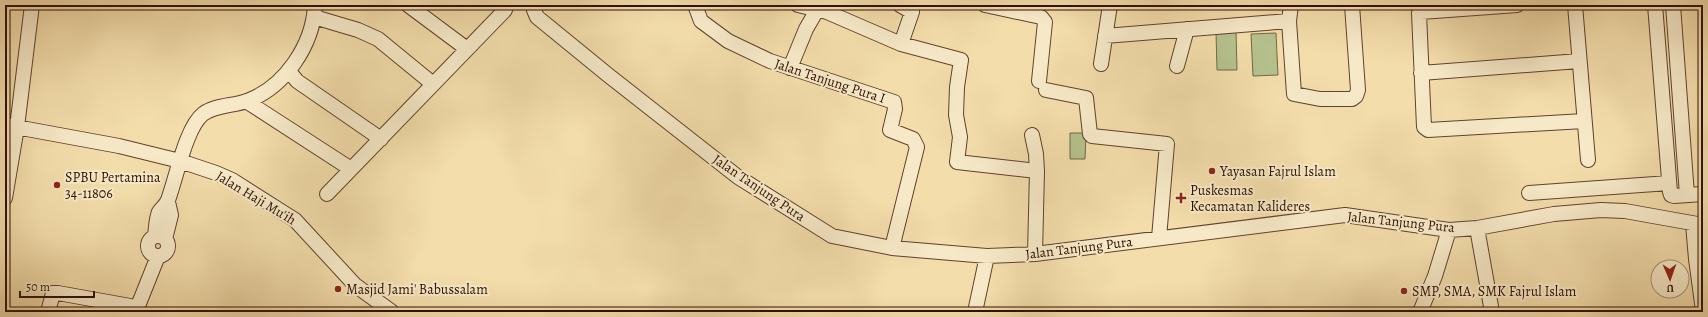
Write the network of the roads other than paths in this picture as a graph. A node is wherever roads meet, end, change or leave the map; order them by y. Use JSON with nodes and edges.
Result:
{"nodes":[{"id":1,"x":32,"y":5,"type":"edge"},
{"id":2,"x":408,"y":5,"type":"edge"},
{"id":3,"x":506,"y":5,"type":"edge"},
{"id":4,"x":535,"y":5,"type":"edge"},
{"id":5,"x":695,"y":5,"type":"edge"},
{"id":6,"x":900,"y":5,"type":"edge"},
{"id":7,"x":985,"y":5,"type":"edge"},
{"id":8,"x":1110,"y":5,"type":"edge"},
{"id":9,"x":1291,"y":5,"type":"edge"},
{"id":10,"x":1352,"y":5,"type":"edge"},
{"id":11,"x":1517,"y":5,"type":"edge"},
{"id":12,"x":1575,"y":5,"type":"edge"},
{"id":13,"x":1655,"y":5,"type":"edge"},
{"id":14,"x":1673,"y":5,"type":"edge"},
{"id":15,"x":809,"y":7,"type":"edge"},
{"id":16,"x":1033,"y":10,"type":"edge"},
{"id":17,"x":314,"y":11,"type":"edge"},
{"id":18,"x":1289,"y":21,"type":"junction"},
{"id":19,"x":1187,"y":29,"type":"junction"},
{"id":20,"x":1105,"y":36,"type":"junction"},
{"id":21,"x":901,"y":44,"type":"junction"},
{"id":22,"x":466,"y":49,"type":"junction"},
{"id":23,"x":1579,"y":61,"type":"junction"},
{"id":24,"x":1101,"y":64,"type":"dead end"},
{"id":25,"x":1177,"y":66,"type":"dead end"},
{"id":26,"x":790,"y":68,"type":"junction"},
{"id":27,"x":289,"y":70,"type":"junction"},
{"id":28,"x":1421,"y":74,"type":"junction"},
{"id":29,"x":433,"y":84,"type":"junction"},
{"id":30,"x":246,"y":101,"type":"junction"},
{"id":31,"x":1584,"y":121,"type":"junction"},
{"id":32,"x":11,"y":126,"type":"edge"},
{"id":33,"x":1032,"y":135,"type":"dead end"},
{"id":34,"x":381,"y":139,"type":"junction"},
{"id":35,"x":1588,"y":160,"type":"dead end"},
{"id":36,"x":180,"y":161,"type":"junction"},
{"id":37,"x":351,"y":169,"type":"junction"},
{"id":38,"x":1037,"y":171,"type":"junction"},
{"id":39,"x":1668,"y":183,"type":"junction"},
{"id":40,"x":1529,"y":193,"type":"dead end"},
{"id":41,"x":328,"y":194,"type":"dead end"},
{"id":42,"x":1703,"y":194,"type":"edge"},
{"id":43,"x":1687,"y":195,"type":"junction"},
{"id":44,"x":5,"y":198,"type":"edge"},
{"id":45,"x":1698,"y":225,"type":"edge"},
{"id":46,"x":1477,"y":228,"type":"junction"},
{"id":47,"x":1449,"y":230,"type":"junction"},
{"id":48,"x":1159,"y":238,"type":"junction"},
{"id":49,"x":892,"y":248,"type":"junction"},
{"id":50,"x":1034,"y":254,"type":"junction"},
{"id":51,"x":988,"y":256,"type":"junction"},
{"id":52,"x":134,"y":310,"type":"edge"},
{"id":53,"x":1703,"y":310,"type":"edge"},
{"id":54,"x":48,"y":312,"type":"edge"},
{"id":55,"x":392,"y":312,"type":"edge"},
{"id":56,"x":974,"y":312,"type":"edge"},
{"id":57,"x":1420,"y":312,"type":"edge"},
{"id":58,"x":1492,"y":312,"type":"edge"}],
"edges":[{"from":1,"to":32,"type":"street"},
{"from":2,"to":22,"type":"street"},
{"from":3,"to":22,"type":"street"},
{"from":4,"to":49,"type":"street","name":"Jalan Tanjung Pura"},
{"from":5,"to":26,"type":"street","name":"Jalan Tanjung Pura I"},
{"from":6,"to":21,"type":"street"},
{"from":7,"to":16,"type":"street"},
{"from":8,"to":20,"type":"street"},
{"from":9,"to":18,"type":"street"},
{"from":10,"to":18,"type":"street"},
{"from":11,"to":28,"type":"street"},
{"from":12,"to":23,"type":"street"},
{"from":13,"to":39,"type":"street"},
{"from":14,"to":43,"type":"street"},
{"from":15,"to":21,"type":"street"},
{"from":15,"to":26,"type":"street"},
{"from":16,"to":48,"type":"street"},
{"from":17,"to":27,"type":"street"},
{"from":17,"to":29,"type":"street"},
{"from":18,"to":19,"type":"street"},
{"from":19,"to":20,"type":"street"},
{"from":19,"to":25,"type":"street"},
{"from":20,"to":24,"type":"street"},
{"from":21,"to":38,"type":"street"},
{"from":22,"to":29,"type":"street"},
{"from":23,"to":28,"type":"street"},
{"from":23,"to":31,"type":"street"},
{"from":26,"to":49,"type":"street","name":"Jalan Tanjung Pura I"},
{"from":27,"to":30,"type":"street"},
{"from":27,"to":34,"type":"street"},
{"from":28,"to":31,"type":"street"},
{"from":29,"to":34,"type":"street"},
{"from":30,"to":36,"type":"street"},
{"from":30,"to":37,"type":"street"},
{"from":31,"to":35,"type":"street"},
{"from":32,"to":36,"type":"street","name":"Jalan Haji Mu'ih"},
{"from":32,"to":44,"type":"street"},
{"from":33,"to":38,"type":"street"},
{"from":34,"to":37,"type":"street"},
{"from":36,"to":52,"type":"street"},
{"from":36,"to":55,"type":"street","name":"Jalan Haji Mu'ih"},
{"from":37,"to":41,"type":"street"},
{"from":38,"to":50,"type":"street"},
{"from":39,"to":40,"type":"street"},
{"from":39,"to":43,"type":"street"},
{"from":42,"to":43,"type":"street"},
{"from":45,"to":46,"type":"street","name":"Jalan Tanjung Pura"},
{"from":45,"to":53,"type":"street"},
{"from":46,"to":47,"type":"street","name":"Jalan Tanjung Pura"},
{"from":46,"to":58,"type":"street"},
{"from":47,"to":48,"type":"street","name":"Jalan Tanjung Pura"},
{"from":47,"to":57,"type":"street"},
{"from":48,"to":50,"type":"street","name":"Jalan Tanjung Pura"},
{"from":49,"to":51,"type":"street","name":"Jalan Tanjung Pura"},
{"from":50,"to":51,"type":"street","name":"Jalan Tanjung Pura"},
{"from":51,"to":56,"type":"street"},
{"from":52,"to":54,"type":"street"}]}
